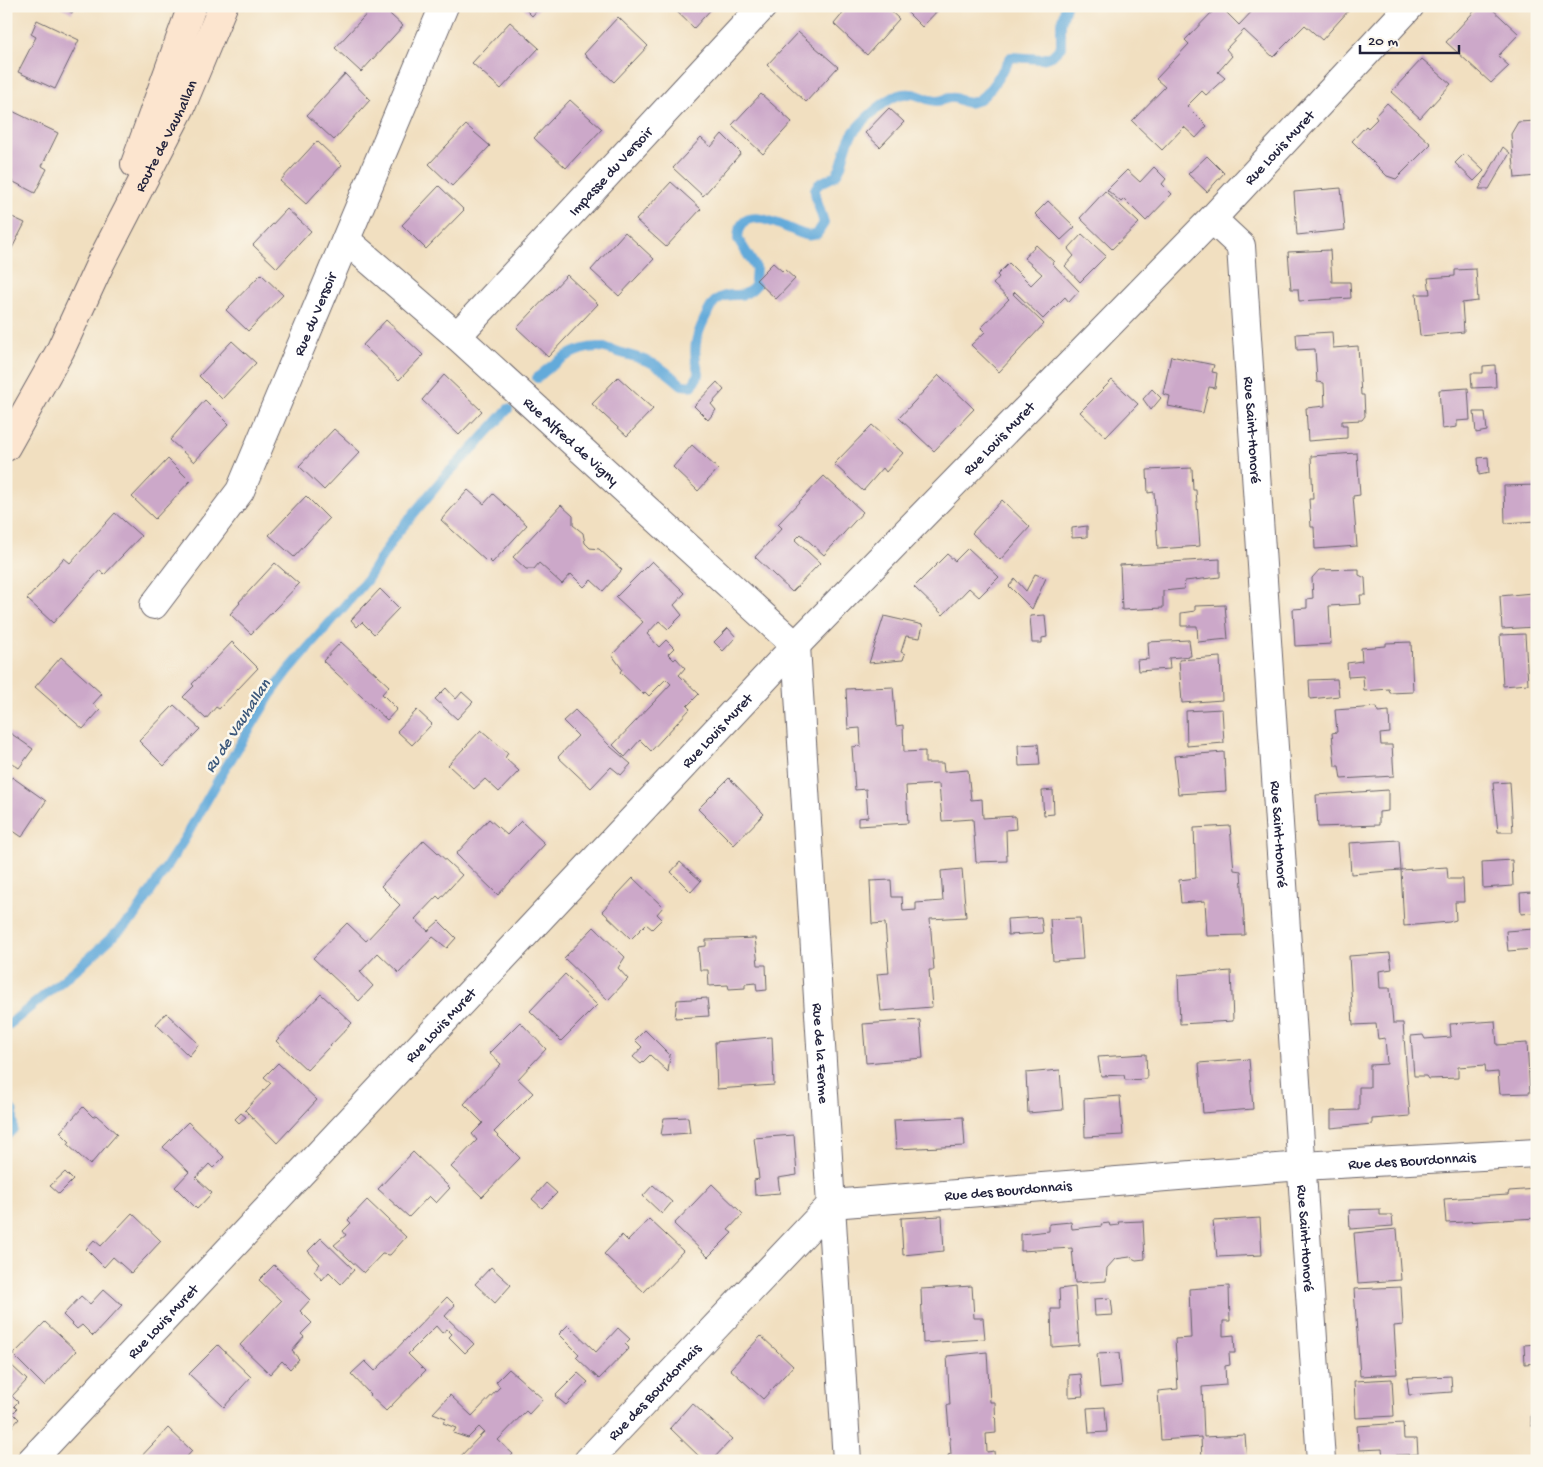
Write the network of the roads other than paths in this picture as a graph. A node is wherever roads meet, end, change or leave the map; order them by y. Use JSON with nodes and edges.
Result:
{"nodes":[{"id":1,"x":176,"y":6,"type":"edge"},
{"id":2,"x":192,"y":6,"type":"edge"},
{"id":3,"x":223,"y":6,"type":"edge"},
{"id":4,"x":444,"y":6,"type":"edge"},
{"id":5,"x":763,"y":6,"type":"edge"},
{"id":6,"x":1410,"y":6,"type":"edge"},
{"id":7,"x":176,"y":48,"type":"junction"},
{"id":8,"x":1212,"y":219,"type":"junction"},
{"id":9,"x":346,"y":240,"type":"junction"},
{"id":10,"x":101,"y":262,"type":"junction"},
{"id":11,"x":457,"y":336,"type":"junction"},
{"id":12,"x":6,"y":447,"type":"edge"},
{"id":13,"x":154,"y":605,"type":"dead end"},
{"id":14,"x":796,"y":646,"type":"junction"},
{"id":15,"x":1537,"y":1153,"type":"edge"},
{"id":16,"x":1302,"y":1166,"type":"junction"},
{"id":17,"x":832,"y":1204,"type":"junction"},
{"id":18,"x":31,"y":1461,"type":"edge"},
{"id":19,"x":588,"y":1461,"type":"edge"},
{"id":20,"x":848,"y":1461,"type":"edge"},
{"id":21,"x":1321,"y":1461,"type":"edge"}],
"edges":[{"from":1,"to":7,"type":"main road"},
{"from":2,"to":7,"type":"main road","name":"Route de Vauhallan"},
{"from":3,"to":10,"type":"main road","name":"Route de Vauhallan"},
{"from":4,"to":9,"type":"street","name":"Rue du Versoir"},
{"from":5,"to":11,"type":"street","name":"Impasse du Versoir"},
{"from":6,"to":8,"type":"street","name":"Rue Louis Muret"},
{"from":7,"to":10,"type":"main road","name":"Route de Vauhallan"},
{"from":8,"to":14,"type":"street","name":"Rue Louis Muret"},
{"from":8,"to":16,"type":"street","name":"Rue Saint-Honoré"},
{"from":9,"to":11,"type":"street","name":"Rue Alfred de Vigny"},
{"from":9,"to":13,"type":"street","name":"Rue du Versoir"},
{"from":10,"to":12,"type":"main road","name":"Route de Vauhallan"},
{"from":11,"to":14,"type":"street","name":"Rue Alfred de Vigny"},
{"from":14,"to":17,"type":"street","name":"Rue de la Ferme"},
{"from":14,"to":18,"type":"street","name":"Rue Louis Muret"},
{"from":15,"to":16,"type":"street","name":"Rue des Bourdonnais"},
{"from":16,"to":17,"type":"street","name":"Rue des Bourdonnais"},
{"from":16,"to":21,"type":"street","name":"Rue Saint-Honoré"},
{"from":17,"to":19,"type":"street","name":"Rue des Bourdonnais"},
{"from":17,"to":20,"type":"street","name":"Rue de la Ferme"}]}
